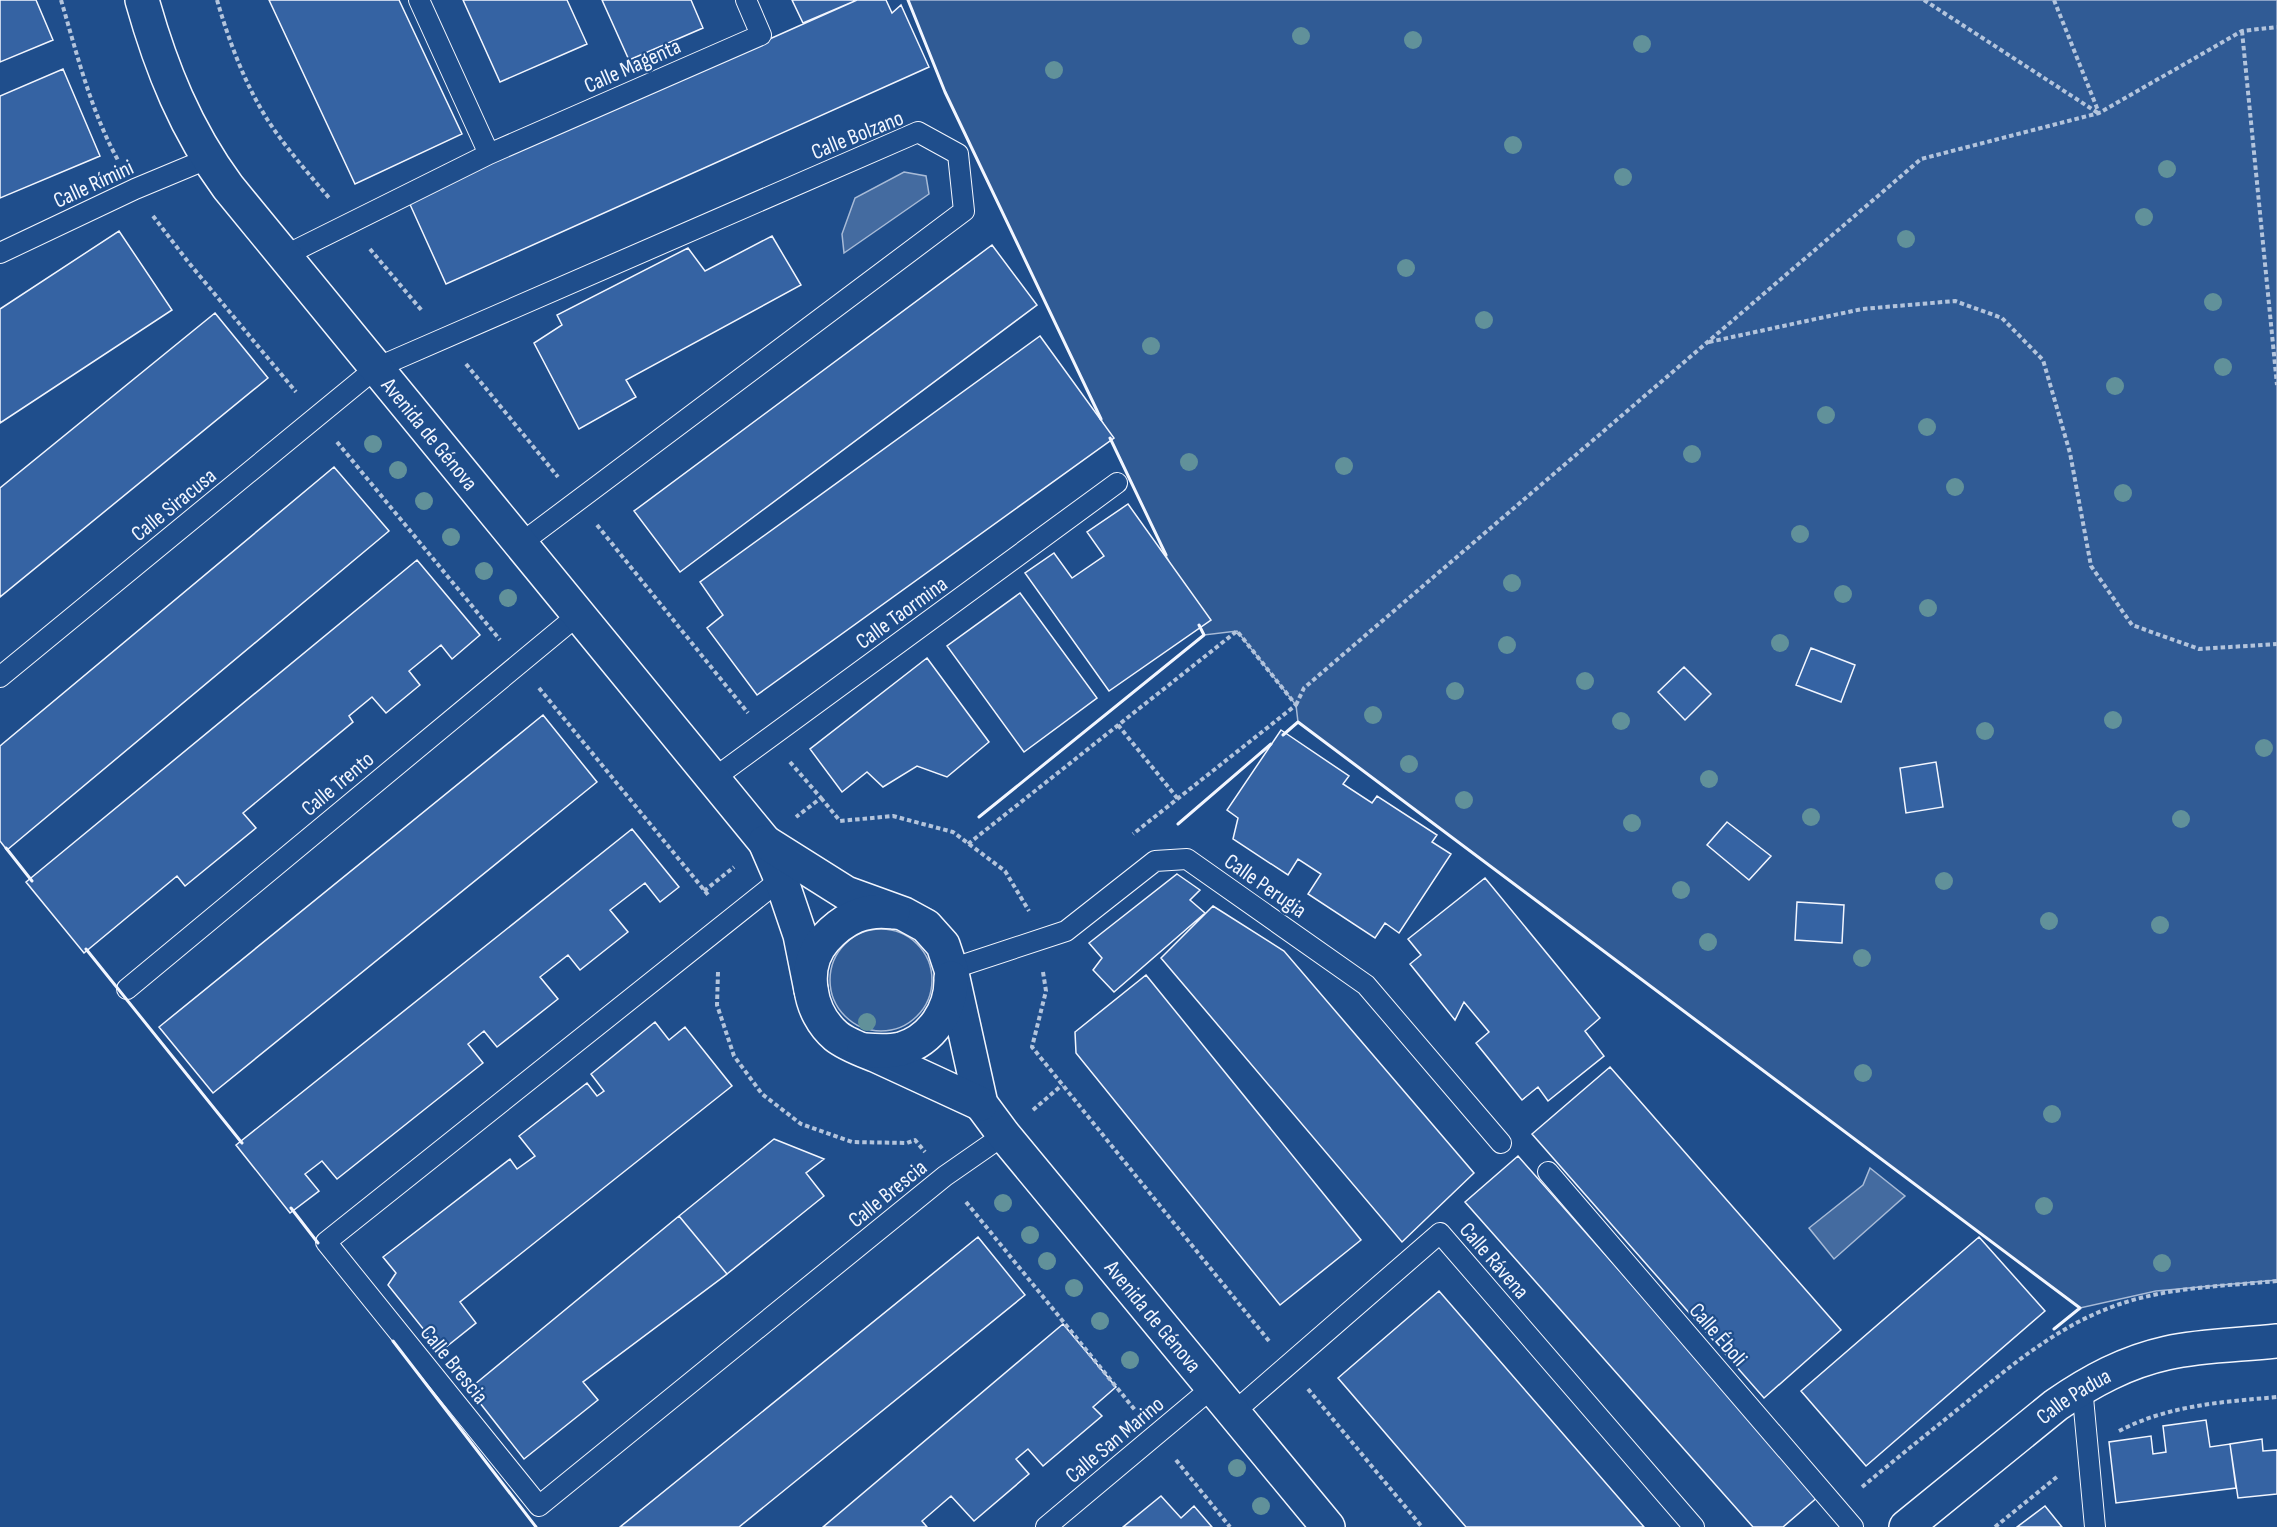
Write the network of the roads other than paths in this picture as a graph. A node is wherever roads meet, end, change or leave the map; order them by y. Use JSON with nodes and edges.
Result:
{"nodes":[{"id":1,"x":142,"y":0,"type":"edge"},
{"id":2,"x":419,"y":0,"type":"edge"},
{"id":3,"x":746,"y":0,"type":"edge"},
{"id":4,"x":489,"y":154,"type":"junction"},
{"id":5,"x":207,"y":159,"type":"junction"},
{"id":6,"x":0,"y":253,"type":"edge"},
{"id":7,"x":284,"y":256,"type":"junction"},
{"id":8,"x":376,"y":368,"type":"junction"},
{"id":9,"x":1117,"y":483,"type":"dead end"},
{"id":10,"x":520,"y":544,"type":"junction"},
{"id":11,"x":578,"y":615,"type":"junction"},
{"id":12,"x":0,"y":676,"type":"edge"},
{"id":13,"x":713,"y":779,"type":"junction"},
{"id":14,"x":765,"y":842,"type":"junction"},
{"id":15,"x":781,"y":879,"type":"junction"},
{"id":16,"x":904,"y":914,"type":"junction"},
{"id":17,"x":951,"y":969,"type":"junction"},
{"id":18,"x":127,"y":989,"type":"dead end"},
{"id":19,"x":811,"y":990,"type":"junction"},
{"id":20,"x":862,"y":1050,"type":"junction"},
{"id":21,"x":981,"y":1104,"type":"junction"},
{"id":22,"x":1004,"y":1135,"type":"junction"},
{"id":23,"x":1501,"y":1143,"type":"dead end"},
{"id":24,"x":1548,"y":1172,"type":"dead end"},
{"id":25,"x":2277,"y":1341,"type":"edge"},
{"id":26,"x":1213,"y":1387,"type":"junction"},
{"id":27,"x":2082,"y":1387,"type":"junction"},
{"id":28,"x":1233,"y":1413,"type":"junction"},
{"id":29,"x":1046,"y":1527,"type":"edge"},
{"id":30,"x":1328,"y":1527,"type":"edge"},
{"id":31,"x":1694,"y":1527,"type":"edge"},
{"id":32,"x":1853,"y":1527,"type":"edge"},
{"id":33,"x":1906,"y":1527,"type":"edge"},
{"id":34,"x":2096,"y":1527,"type":"edge"}],
"edges":[{"from":1,"to":5,"type":"street","name":"Avenida de Génova"},
{"from":2,"to":4,"type":"lane"},
{"from":3,"to":4,"type":"lane","name":"Calle Magenta"},
{"from":4,"to":7,"type":"lane","name":"Calle Magenta"},
{"from":5,"to":6,"type":"lane","name":"Calle Rímini"},
{"from":5,"to":7,"type":"street","name":"Avenida de Génova"},
{"from":7,"to":8,"type":"street","name":"Avenida de Génova"},
{"from":8,"to":10,"type":"street","name":"Avenida de Génova"},
{"from":8,"to":10,"type":"lane","name":"Calle Bolzano"},
{"from":8,"to":12,"type":"lane","name":"Calle Siracusa"},
{"from":9,"to":13,"type":"lane","name":"Calle Taormina"},
{"from":10,"to":11,"type":"street","name":"Avenida de Génova"},
{"from":11,"to":13,"type":"street","name":"Avenida de Génova"},
{"from":11,"to":18,"type":"lane","name":"Calle Trento"},
{"from":13,"to":14,"type":"street","name":"Avenida de Génova"},
{"from":14,"to":15,"type":"street","name":"Avenida de Génova"},
{"from":14,"to":16,"type":"street","name":"Avenida de Génova"},
{"from":15,"to":19,"type":"street","name":"Avenida de Génova"},
{"from":15,"to":22,"type":"lane","name":"Calle Brescia"},
{"from":16,"to":17,"type":"street","name":"Avenida de Génova"},
{"from":16,"to":19,"type":"street","name":"Avenida de Génova"},
{"from":17,"to":20,"type":"street","name":"Avenida de Génova"},
{"from":17,"to":21,"type":"street","name":"Avenida de Génova"},
{"from":17,"to":23,"type":"lane","name":"Calle Perugia"},
{"from":19,"to":20,"type":"street","name":"Avenida de Génova"},
{"from":20,"to":21,"type":"street","name":"Avenida de Génova"},
{"from":21,"to":22,"type":"street","name":"Avenida de Génova"},
{"from":22,"to":26,"type":"street","name":"Avenida de Génova"},
{"from":24,"to":32,"type":"lane","name":"Calle Éboli"},
{"from":25,"to":27,"type":"street","name":"Calle Padua"},
{"from":26,"to":28,"type":"street","name":"Avenida de Génova"},
{"from":26,"to":29,"type":"lane","name":"Calle San Marino"},
{"from":27,"to":33,"type":"street","name":"Calle Padua"},
{"from":27,"to":34,"type":"lane"},
{"from":28,"to":30,"type":"street","name":"Avenida de Génova"},
{"from":28,"to":31,"type":"lane","name":"Calle Rávena"}]}
